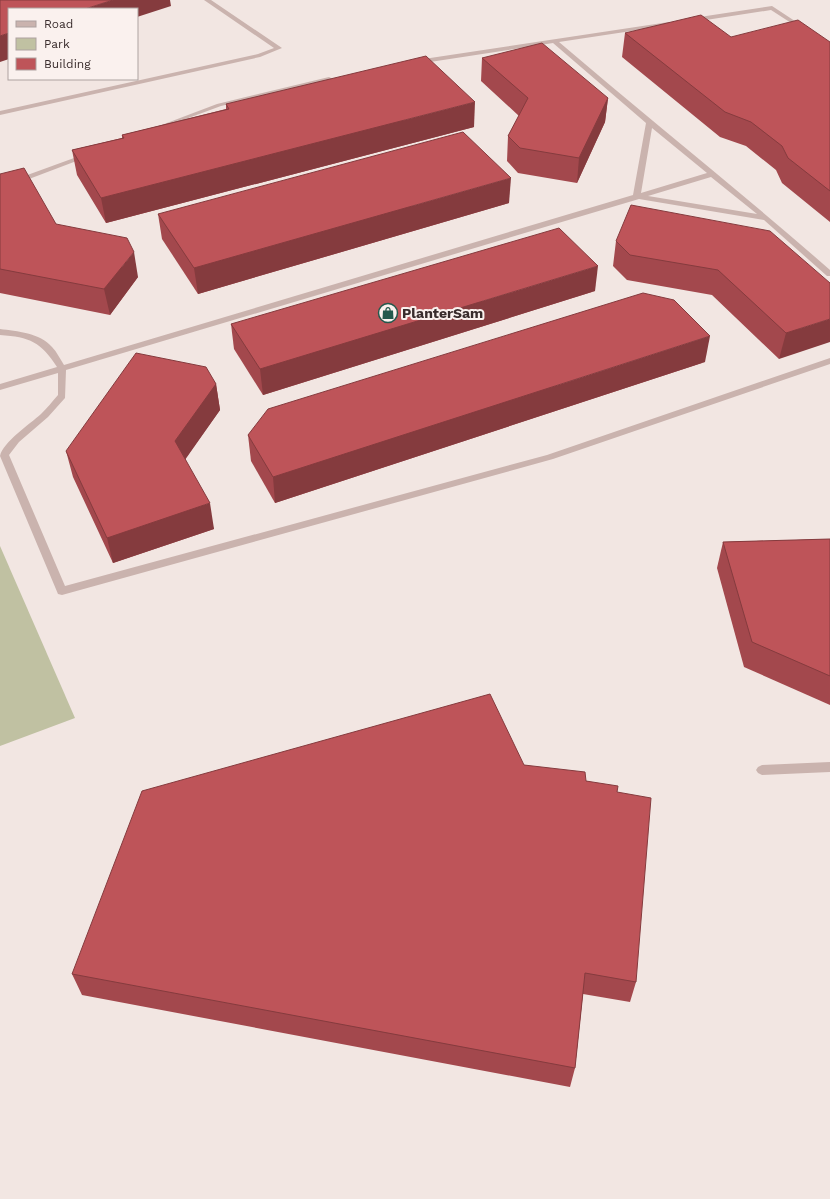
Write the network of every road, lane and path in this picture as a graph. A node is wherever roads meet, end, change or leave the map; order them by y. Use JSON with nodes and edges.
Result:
{"nodes":[{"id":1,"x":207,"y":0,"type":"edge"},
{"id":2,"x":686,"y":21,"type":"edge"},
{"id":3,"x":679,"y":22,"type":"edge"},
{"id":4,"x":811,"y":34,"type":"edge"},
{"id":5,"x":554,"y":41,"type":"junction"},
{"id":6,"x":409,"y":63,"type":"edge"},
{"id":7,"x":334,"y":78,"type":"edge"},
{"id":8,"x":0,"y":113,"type":"edge"},
{"id":9,"x":649,"y":122,"type":"junction"},
{"id":10,"x":153,"y":130,"type":"edge"},
{"id":11,"x":94,"y":152,"type":"edge"},
{"id":12,"x":713,"y":174,"type":"junction"},
{"id":13,"x":0,"y":188,"type":"edge"},
{"id":14,"x":637,"y":196,"type":"junction"},
{"id":15,"x":766,"y":218,"type":"junction"},
{"id":16,"x":830,"y":274,"type":"edge"},
{"id":17,"x":0,"y":332,"type":"edge"},
{"id":18,"x":830,"y":361,"type":"edge"},
{"id":19,"x":62,"y":368,"type":"junction"},
{"id":20,"x":0,"y":387,"type":"edge"},
{"id":21,"x":2,"y":452,"type":"edge"},
{"id":22,"x":830,"y":767,"type":"edge"},
{"id":23,"x":762,"y":770,"type":"dead end"}],
"edges":[{"from":1,"to":8,"type":"street"},
{"from":2,"to":4,"type":"street"},
{"from":3,"to":5,"type":"street"},
{"from":5,"to":6,"type":"street"},
{"from":5,"to":9,"type":"street"},
{"from":7,"to":10,"type":"street"},
{"from":9,"to":12,"type":"street"},
{"from":9,"to":14,"type":"street"},
{"from":11,"to":13,"type":"street"},
{"from":12,"to":14,"type":"street"},
{"from":12,"to":15,"type":"street"},
{"from":14,"to":15,"type":"street"},
{"from":14,"to":19,"type":"street"},
{"from":15,"to":16,"type":"street"},
{"from":17,"to":19,"type":"street"},
{"from":18,"to":21,"type":"street"},
{"from":19,"to":20,"type":"street"},
{"from":19,"to":21,"type":"street"},
{"from":22,"to":23,"type":"street"}]}
